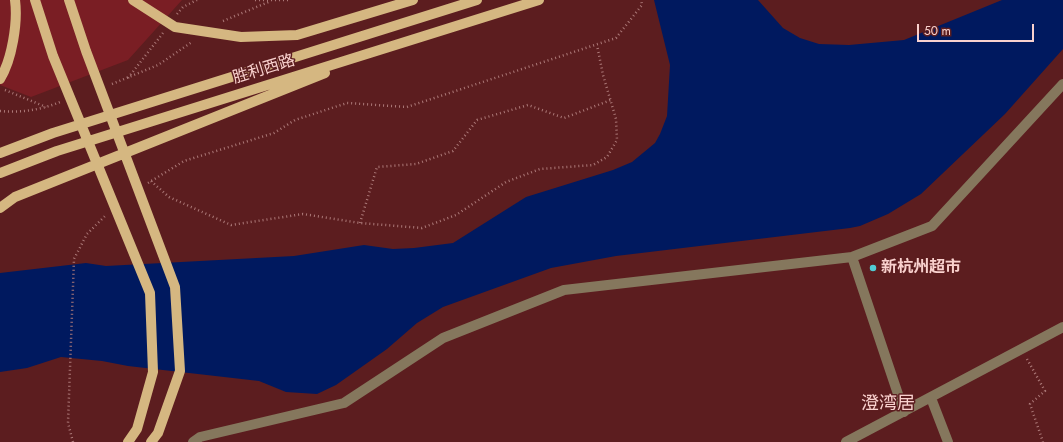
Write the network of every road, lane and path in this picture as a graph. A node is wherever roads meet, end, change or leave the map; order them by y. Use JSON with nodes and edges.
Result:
{"nodes":[{"id":1,"x":15,"y":0,"type":"edge"},
{"id":2,"x":35,"y":0,"type":"edge"},
{"id":3,"x":69,"y":0,"type":"edge"},
{"id":4,"x":133,"y":0,"type":"edge"},
{"id":5,"x":197,"y":0,"type":"edge"},
{"id":6,"x":255,"y":0,"type":"edge"},
{"id":7,"x":291,"y":0,"type":"edge"},
{"id":8,"x":413,"y":0,"type":"edge"},
{"id":9,"x":477,"y":0,"type":"edge"},
{"id":10,"x":539,"y":0,"type":"edge"},
{"id":11,"x":641,"y":0,"type":"edge"},
{"id":12,"x":174,"y":18,"type":"dead end"},
{"id":13,"x":164,"y":30,"type":"dead end"},
{"id":14,"x":397,"y":44,"type":"junction"},
{"id":15,"x":597,"y":45,"type":"junction"},
{"id":16,"x":0,"y":78,"type":"edge"},
{"id":17,"x":127,"y":78,"type":"dead end"},
{"id":18,"x":1063,"y":84,"type":"edge"},
{"id":19,"x":0,"y":88,"type":"edge"},
{"id":20,"x":611,"y":100,"type":"junction"},
{"id":21,"x":0,"y":111,"type":"edge"},
{"id":22,"x":0,"y":153,"type":"edge"},
{"id":23,"x":0,"y":173,"type":"edge"},
{"id":24,"x":151,"y":181,"type":"junction"},
{"id":25,"x":145,"y":185,"type":"dead end"},
{"id":26,"x":0,"y":208,"type":"edge"},
{"id":27,"x":109,"y":212,"type":"dead end"},
{"id":28,"x":360,"y":223,"type":"junction"},
{"id":29,"x":852,"y":257,"type":"junction"},
{"id":30,"x":1063,"y":327,"type":"edge"},
{"id":31,"x":1021,"y":350,"type":"junction"},
{"id":32,"x":931,"y":398,"type":"junction"},
{"id":33,"x":904,"y":412,"type":"junction"},
{"id":34,"x":73,"y":442,"type":"edge"},
{"id":35,"x":128,"y":442,"type":"edge"},
{"id":36,"x":151,"y":442,"type":"edge"},
{"id":37,"x":193,"y":442,"type":"edge"},
{"id":38,"x":846,"y":442,"type":"edge"},
{"id":39,"x":948,"y":442,"type":"edge"},
{"id":40,"x":1043,"y":442,"type":"edge"}],
"edges":[{"from":1,"to":16,"type":"main road"},
{"from":2,"to":35,"type":"main road"},
{"from":3,"to":36,"type":"main road"},
{"from":4,"to":8,"type":"main road"},
{"from":5,"to":12,"type":"path"},
{"from":6,"to":7,"type":"path"},
{"from":9,"to":22,"type":"main road","name":"胜利西路"},
{"from":10,"to":14,"type":"main road","name":"胜利西路"},
{"from":11,"to":15,"type":"path"},
{"from":13,"to":17,"type":"path"},
{"from":14,"to":23,"type":"main road","name":"胜利西路"},
{"from":14,"to":26,"type":"main road"},
{"from":15,"to":20,"type":"path"},
{"from":15,"to":24,"type":"path"},
{"from":18,"to":29,"type":"street"},
{"from":19,"to":21,"type":"path"},
{"from":20,"to":28,"type":"path"},
{"from":20,"to":28,"type":"path"},
{"from":24,"to":25,"type":"path"},
{"from":24,"to":28,"type":"path"},
{"from":27,"to":34,"type":"path"},
{"from":29,"to":33,"type":"street"},
{"from":29,"to":37,"type":"street"},
{"from":30,"to":31,"type":"street"},
{"from":31,"to":32,"type":"street"},
{"from":31,"to":40,"type":"path"},
{"from":32,"to":33,"type":"street"},
{"from":32,"to":39,"type":"street"},
{"from":33,"to":38,"type":"street"}]}
